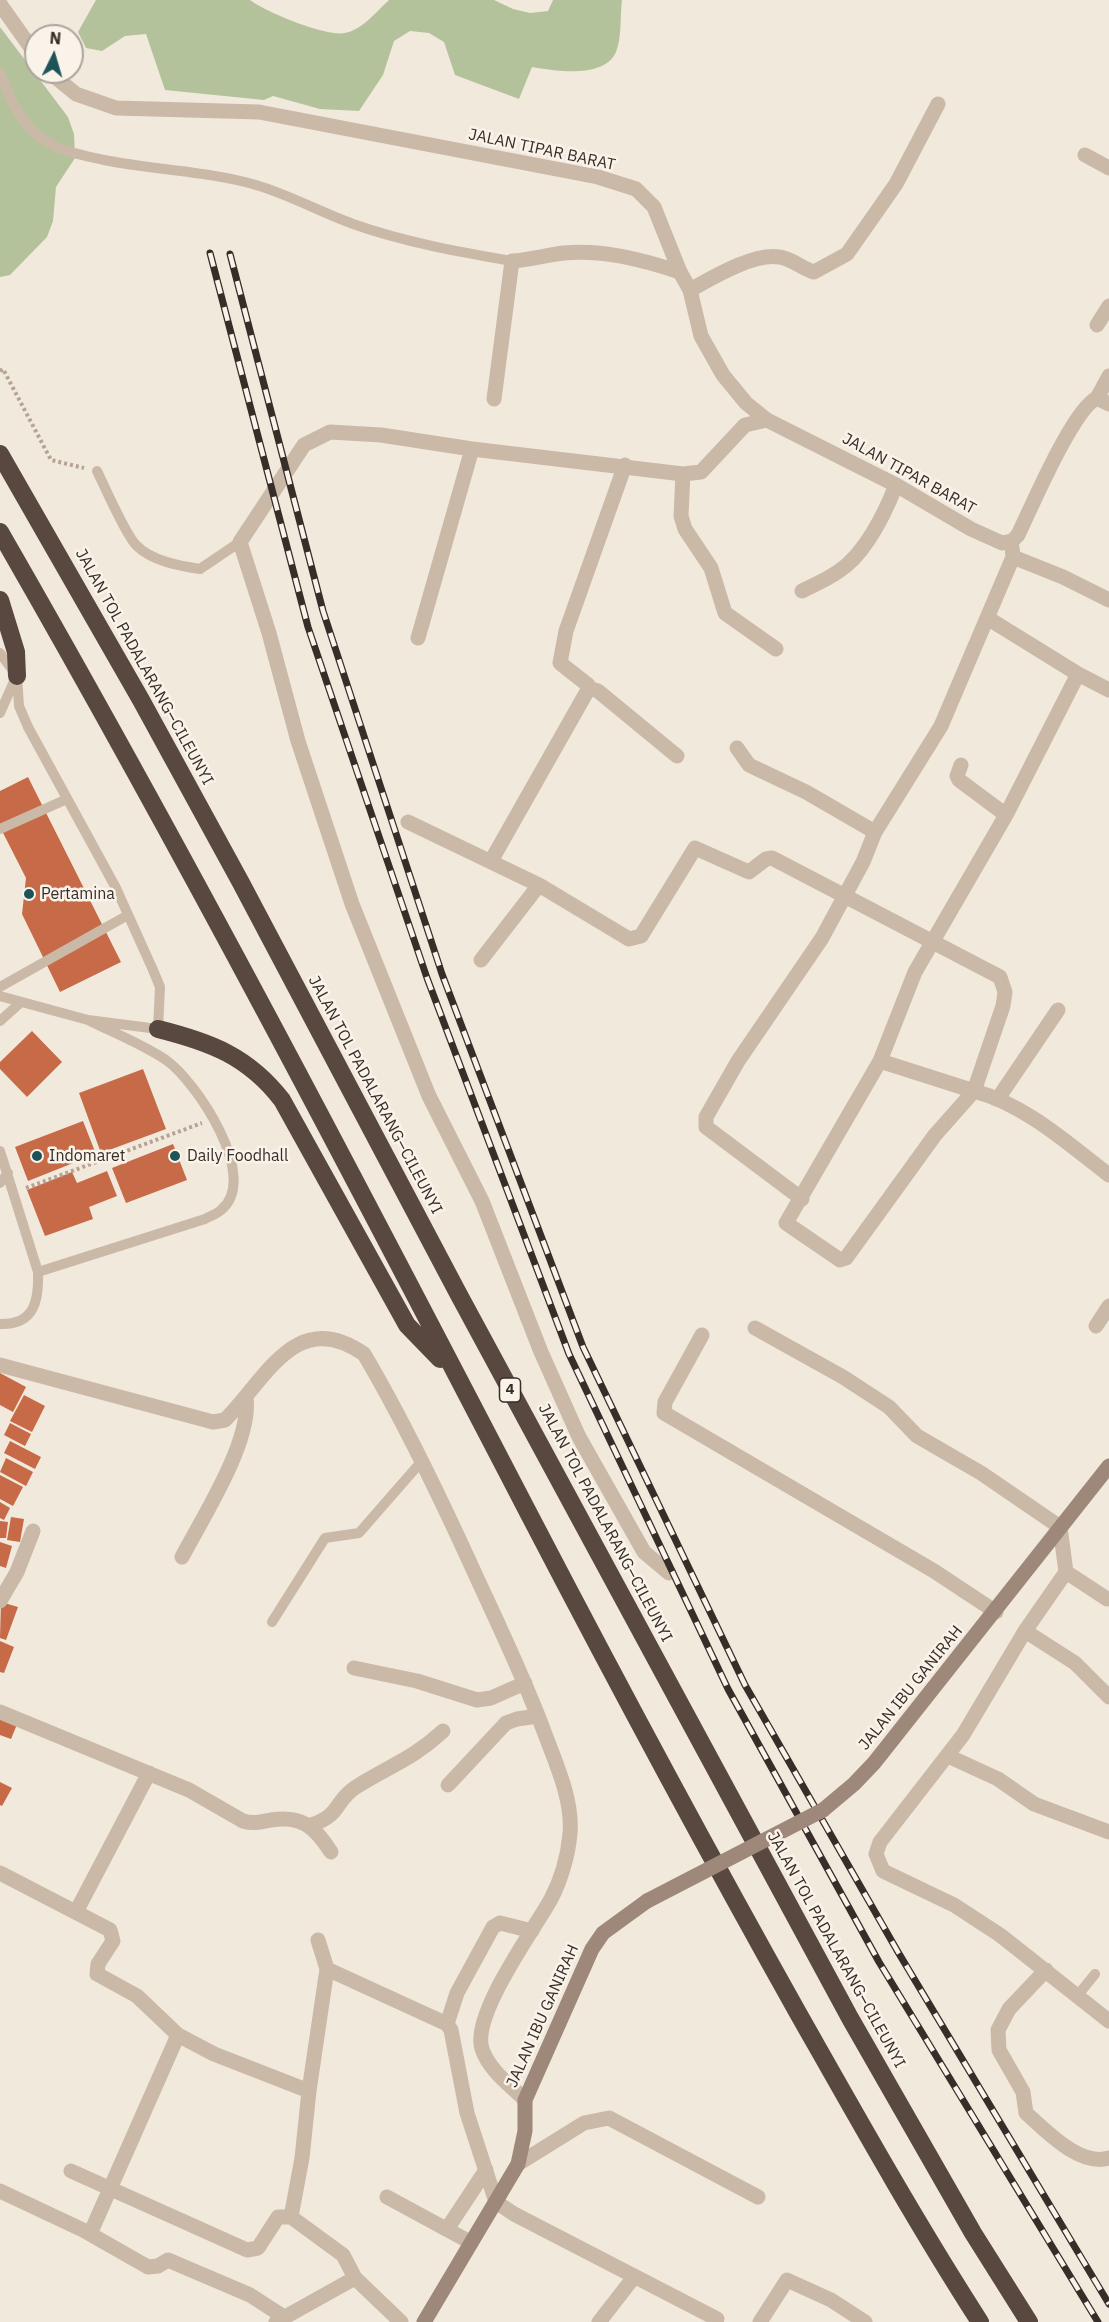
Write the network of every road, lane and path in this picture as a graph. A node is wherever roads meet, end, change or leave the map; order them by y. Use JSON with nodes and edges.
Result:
{"nodes":[{"id":1,"x":0,"y":4,"type":"edge"},
{"id":2,"x":24,"y":38,"type":"edge"},
{"id":3,"x":0,"y":73,"type":"edge"},
{"id":4,"x":64,"y":84,"type":"edge"},
{"id":5,"x":938,"y":104,"type":"dead end"},
{"id":6,"x":1085,"y":155,"type":"dead end"},
{"id":7,"x":1109,"y":168,"type":"edge"},
{"id":8,"x":512,"y":261,"type":"junction"},
{"id":9,"x":680,"y":272,"type":"junction"},
{"id":10,"x":690,"y":290,"type":"junction"},
{"id":11,"x":1109,"y":306,"type":"edge"},
{"id":12,"x":1097,"y":325,"type":"dead end"},
{"id":13,"x":2,"y":371,"type":"edge"},
{"id":14,"x":1109,"y":376,"type":"edge"},
{"id":15,"x":494,"y":399,"type":"dead end"},
{"id":16,"x":1103,"y":401,"type":"edge"},
{"id":17,"x":767,"y":420,"type":"junction"},
{"id":18,"x":472,"y":449,"type":"junction"},
{"id":19,"x":0,"y":454,"type":"edge"},
{"id":20,"x":625,"y":465,"type":"junction"},
{"id":21,"x":97,"y":471,"type":"joint"},
{"id":22,"x":683,"y":474,"type":"junction"},
{"id":23,"x":896,"y":485,"type":"junction"},
{"id":24,"x":0,"y":532,"type":"edge"},
{"id":25,"x":240,"y":542,"type":"junction"},
{"id":26,"x":1012,"y":549,"type":"junction"},
{"id":27,"x":802,"y":591,"type":"dead end"},
{"id":28,"x":0,"y":600,"type":"edge"},
{"id":29,"x":1109,"y":600,"type":"edge"},
{"id":30,"x":989,"y":619,"type":"junction"},
{"id":31,"x":418,"y":638,"type":"dead end"},
{"id":32,"x":776,"y":649,"type":"dead end"},
{"id":33,"x":0,"y":653,"type":"edge"},
{"id":34,"x":1078,"y":674,"type":"junction"},
{"id":35,"x":16,"y":676,"type":"junction"},
{"id":36,"x":589,"y":688,"type":"junction"},
{"id":37,"x":1109,"y":690,"type":"edge"},
{"id":38,"x":0,"y":713,"type":"edge"},
{"id":39,"x":737,"y":748,"type":"dead end"},
{"id":40,"x":677,"y":756,"type":"dead end"},
{"id":41,"x":961,"y":765,"type":"dead end"},
{"id":42,"x":67,"y":799,"type":"junction"},
{"id":43,"x":1006,"y":815,"type":"junction"},
{"id":44,"x":408,"y":822,"type":"dead end"},
{"id":45,"x":0,"y":829,"type":"edge"},
{"id":46,"x":874,"y":832,"type":"junction"},
{"id":47,"x":491,"y":861,"type":"junction"},
{"id":48,"x":538,"y":885,"type":"junction"},
{"id":49,"x":845,"y":897,"type":"junction"},
{"id":50,"x":128,"y":915,"type":"junction"},
{"id":51,"x":934,"y":941,"type":"junction"},
{"id":52,"x":481,"y":960,"type":"dead end"},
{"id":53,"x":0,"y":987,"type":"edge"},
{"id":54,"x":0,"y":996,"type":"edge"},
{"id":55,"x":20,"y":1003,"type":"junction"},
{"id":56,"x":1058,"y":1010,"type":"dead end"},
{"id":57,"x":88,"y":1020,"type":"junction"},
{"id":58,"x":0,"y":1021,"type":"edge"},
{"id":59,"x":158,"y":1029,"type":"junction"},
{"id":60,"x":880,"y":1061,"type":"junction"},
{"id":61,"x":974,"y":1091,"type":"junction"},
{"id":62,"x":999,"y":1097,"type":"junction"},
{"id":63,"x":214,"y":1118,"type":"junction"},
{"id":64,"x":0,"y":1151,"type":"edge"},
{"id":65,"x":8,"y":1173,"type":"junction"},
{"id":66,"x":1109,"y":1175,"type":"edge"},
{"id":67,"x":0,"y":1183,"type":"edge"},
{"id":68,"x":14,"y":1192,"type":"junction"},
{"id":69,"x":802,"y":1199,"type":"junction"},
{"id":70,"x":38,"y":1272,"type":"junction"},
{"id":71,"x":1109,"y":1306,"type":"edge"},
{"id":72,"x":0,"y":1324,"type":"edge"},
{"id":73,"x":1096,"y":1326,"type":"dead end"},
{"id":74,"x":755,"y":1328,"type":"dead end"},
{"id":75,"x":702,"y":1335,"type":"dead end"},
{"id":76,"x":0,"y":1365,"type":"edge"},
{"id":77,"x":454,"y":1373,"type":"junction"},
{"id":78,"x":246,"y":1398,"type":"junction"},
{"id":79,"x":421,"y":1462,"type":"junction"},
{"id":80,"x":1109,"y":1466,"type":"edge"},
{"id":81,"x":1060,"y":1527,"type":"junction"},
{"id":82,"x":33,"y":1531,"type":"dead end"},
{"id":83,"x":182,"y":1557,"type":"dead end"},
{"id":84,"x":1066,"y":1572,"type":"junction"},
{"id":85,"x":669,"y":1573,"type":"dead end"},
{"id":86,"x":1107,"y":1599,"type":"dead end"},
{"id":87,"x":0,"y":1601,"type":"edge"},
{"id":88,"x":996,"y":1612,"type":"junction"},
{"id":89,"x":272,"y":1622,"type":"dead end"},
{"id":90,"x":1025,"y":1631,"type":"junction"},
{"id":91,"x":354,"y":1668,"type":"dead end"},
{"id":92,"x":525,"y":1683,"type":"junction"},
{"id":93,"x":1109,"y":1696,"type":"edge"},
{"id":94,"x":0,"y":1712,"type":"edge"},
{"id":95,"x":538,"y":1716,"type":"junction"},
{"id":96,"x":443,"y":1731,"type":"dead end"},
{"id":97,"x":948,"y":1756,"type":"junction"},
{"id":98,"x":149,"y":1773,"type":"junction"},
{"id":99,"x":448,"y":1785,"type":"dead end"},
{"id":100,"x":311,"y":1825,"type":"junction"},
{"id":101,"x":1109,"y":1832,"type":"edge"},
{"id":102,"x":331,"y":1852,"type":"dead end"},
{"id":103,"x":0,"y":1873,"type":"edge"},
{"id":104,"x":76,"y":1912,"type":"junction"},
{"id":105,"x":532,"y":1931,"type":"junction"},
{"id":106,"x":318,"y":1940,"type":"dead end"},
{"id":107,"x":327,"y":1969,"type":"junction"},
{"id":108,"x":1046,"y":1970,"type":"junction"},
{"id":109,"x":1095,"y":1974,"type":"dead end"},
{"id":110,"x":1078,"y":1995,"type":"junction"},
{"id":111,"x":1109,"y":2021,"type":"edge"},
{"id":112,"x":447,"y":2024,"type":"junction"},
{"id":113,"x":178,"y":2035,"type":"junction"},
{"id":114,"x":309,"y":2091,"type":"junction"},
{"id":115,"x":525,"y":2100,"type":"junction"},
{"id":116,"x":1109,"y":2158,"type":"edge"},
{"id":117,"x":518,"y":2164,"type":"junction"},
{"id":118,"x":486,"y":2170,"type":"junction"},
{"id":119,"x":71,"y":2171,"type":"dead end"},
{"id":120,"x":111,"y":2189,"type":"junction"},
{"id":121,"x":0,"y":2191,"type":"edge"},
{"id":122,"x":387,"y":2197,"type":"dead end"},
{"id":123,"x":758,"y":2197,"type":"dead end"},
{"id":124,"x":496,"y":2202,"type":"junction"},
{"id":125,"x":291,"y":2217,"type":"junction"},
{"id":126,"x":447,"y":2229,"type":"junction"},
{"id":127,"x":90,"y":2234,"type":"junction"},
{"id":128,"x":470,"y":2242,"type":"junction"},
{"id":129,"x":634,"y":2277,"type":"junction"},
{"id":130,"x":355,"y":2278,"type":"junction"},
{"id":131,"x":280,"y":2320,"type":"edge"},
{"id":132,"x":718,"y":2321,"type":"edge"},
{"id":133,"x":401,"y":2322,"type":"edge"},
{"id":134,"x":424,"y":2322,"type":"edge"},
{"id":135,"x":599,"y":2322,"type":"edge"},
{"id":136,"x":760,"y":2322,"type":"edge"},
{"id":137,"x":865,"y":2322,"type":"edge"},
{"id":138,"x":980,"y":2322,"type":"edge"},
{"id":139,"x":1029,"y":2322,"type":"edge"}],
"edges":[{"from":1,"to":2,"type":"street"},
{"from":3,"to":8,"type":"lane"},
{"from":4,"to":9,"type":"street","name":"JALAN TIPAR BARAT"},
{"from":5,"to":10,"type":"street"},
{"from":6,"to":7,"type":"street"},
{"from":8,"to":9,"type":"street"},
{"from":8,"to":15,"type":"street"},
{"from":9,"to":10,"type":"street","name":"JALAN TIPAR BARAT"},
{"from":10,"to":17,"type":"street","name":"JALAN TIPAR BARAT"},
{"from":11,"to":12,"type":"street"},
{"from":13,"to":21,"type":"path"},
{"from":14,"to":16,"type":"street"},
{"from":16,"to":26,"type":"street"},
{"from":17,"to":22,"type":"street"},
{"from":17,"to":23,"type":"street","name":"JALAN TIPAR BARAT"},
{"from":18,"to":20,"type":"street"},
{"from":18,"to":25,"type":"street"},
{"from":18,"to":31,"type":"street"},
{"from":19,"to":139,"type":"highway","name":"JALAN TOL PADALARANG–CILEUNYI","number":"4"},
{"from":20,"to":22,"type":"street"},
{"from":20,"to":36,"type":"street"},
{"from":21,"to":25,"type":"lane"},
{"from":22,"to":32,"type":"street"},
{"from":23,"to":26,"type":"street","name":"JALAN TIPAR BARAT"},
{"from":23,"to":27,"type":"street"},
{"from":24,"to":77,"type":"highway"},
{"from":25,"to":85,"type":"street"},
{"from":26,"to":29,"type":"street","name":"JALAN TIPAR BARAT"},
{"from":26,"to":30,"type":"street"},
{"from":28,"to":35,"type":"highway"},
{"from":30,"to":34,"type":"street"},
{"from":30,"to":46,"type":"street"},
{"from":33,"to":35,"type":"lane"},
{"from":34,"to":37,"type":"street"},
{"from":34,"to":43,"type":"street"},
{"from":35,"to":38,"type":"lane"},
{"from":35,"to":42,"type":"lane"},
{"from":36,"to":40,"type":"street"},
{"from":36,"to":47,"type":"street"},
{"from":39,"to":46,"type":"street"},
{"from":41,"to":43,"type":"street"},
{"from":42,"to":45,"type":"lane"},
{"from":42,"to":50,"type":"lane"},
{"from":43,"to":51,"type":"street"},
{"from":44,"to":47,"type":"street"},
{"from":46,"to":49,"type":"street"},
{"from":47,"to":48,"type":"street"},
{"from":48,"to":49,"type":"street"},
{"from":48,"to":52,"type":"street"},
{"from":49,"to":51,"type":"street"},
{"from":49,"to":69,"type":"street"},
{"from":50,"to":53,"type":"lane"},
{"from":50,"to":59,"type":"lane"},
{"from":51,"to":60,"type":"street"},
{"from":51,"to":61,"type":"street"},
{"from":54,"to":55,"type":"lane"},
{"from":55,"to":57,"type":"lane"},
{"from":55,"to":58,"type":"lane"},
{"from":56,"to":62,"type":"street"},
{"from":57,"to":59,"type":"lane"},
{"from":57,"to":63,"type":"lane"},
{"from":59,"to":77,"type":"highway"},
{"from":60,"to":61,"type":"street"},
{"from":60,"to":69,"type":"street"},
{"from":61,"to":62,"type":"street"},
{"from":61,"to":69,"type":"street"},
{"from":62,"to":66,"type":"street"},
{"from":63,"to":68,"type":"path"},
{"from":63,"to":70,"type":"lane"},
{"from":64,"to":65,"type":"lane"},
{"from":65,"to":67,"type":"lane"},
{"from":65,"to":68,"type":"lane"},
{"from":68,"to":70,"type":"lane"},
{"from":70,"to":72,"type":"lane"},
{"from":71,"to":73,"type":"street"},
{"from":74,"to":81,"type":"street"},
{"from":75,"to":88,"type":"street"},
{"from":76,"to":78,"type":"street"},
{"from":77,"to":138,"type":"highway"},
{"from":78,"to":79,"type":"street"},
{"from":78,"to":83,"type":"street"},
{"from":79,"to":89,"type":"lane"},
{"from":79,"to":92,"type":"street"},
{"from":80,"to":81,"type":"main road","name":"JALAN IBU GANIRAH"},
{"from":81,"to":84,"type":"street"},
{"from":81,"to":88,"type":"main road","name":"JALAN IBU GANIRAH"},
{"from":82,"to":87,"type":"street"},
{"from":84,"to":86,"type":"street"},
{"from":84,"to":90,"type":"street"},
{"from":88,"to":115,"type":"main road","name":"JALAN IBU GANIRAH","bridge":true},
{"from":90,"to":93,"type":"street"},
{"from":90,"to":97,"type":"street"},
{"from":91,"to":92,"type":"street"},
{"from":92,"to":95,"type":"street"},
{"from":94,"to":98,"type":"street"},
{"from":95,"to":99,"type":"street"},
{"from":95,"to":105,"type":"street"},
{"from":96,"to":100,"type":"street"},
{"from":97,"to":101,"type":"street"},
{"from":97,"to":108,"type":"street"},
{"from":98,"to":100,"type":"street"},
{"from":98,"to":104,"type":"street"},
{"from":100,"to":102,"type":"street"},
{"from":103,"to":104,"type":"street"},
{"from":104,"to":113,"type":"street"},
{"from":105,"to":112,"type":"street"},
{"from":105,"to":115,"type":"street"},
{"from":106,"to":107,"type":"street"},
{"from":107,"to":112,"type":"street"},
{"from":107,"to":114,"type":"street"},
{"from":108,"to":110,"type":"street"},
{"from":108,"to":116,"type":"street"},
{"from":109,"to":110,"type":"lane"},
{"from":110,"to":111,"type":"street"},
{"from":112,"to":118,"type":"street"},
{"from":113,"to":114,"type":"street"},
{"from":113,"to":120,"type":"street"},
{"from":114,"to":125,"type":"street"},
{"from":115,"to":117,"type":"main road","name":"JALAN IBU GANIRAH"},
{"from":117,"to":123,"type":"street"},
{"from":117,"to":124,"type":"main road","name":"JALAN IBU GANIRAH"},
{"from":118,"to":124,"type":"street"},
{"from":118,"to":126,"type":"street"},
{"from":119,"to":120,"type":"street"},
{"from":120,"to":125,"type":"street"},
{"from":120,"to":127,"type":"street"},
{"from":121,"to":127,"type":"street"},
{"from":122,"to":126,"type":"street"},
{"from":124,"to":128,"type":"main road","name":"JALAN IBU GANIRAH"},
{"from":124,"to":129,"type":"street"},
{"from":125,"to":130,"type":"street"},
{"from":126,"to":128,"type":"street"},
{"from":127,"to":131,"type":"street"},
{"from":128,"to":134,"type":"main road","name":"JALAN IBU GANIRAH"},
{"from":129,"to":132,"type":"street"},
{"from":129,"to":135,"type":"street"},
{"from":130,"to":131,"type":"street"},
{"from":130,"to":133,"type":"street"},
{"from":136,"to":137,"type":"street"}]}
